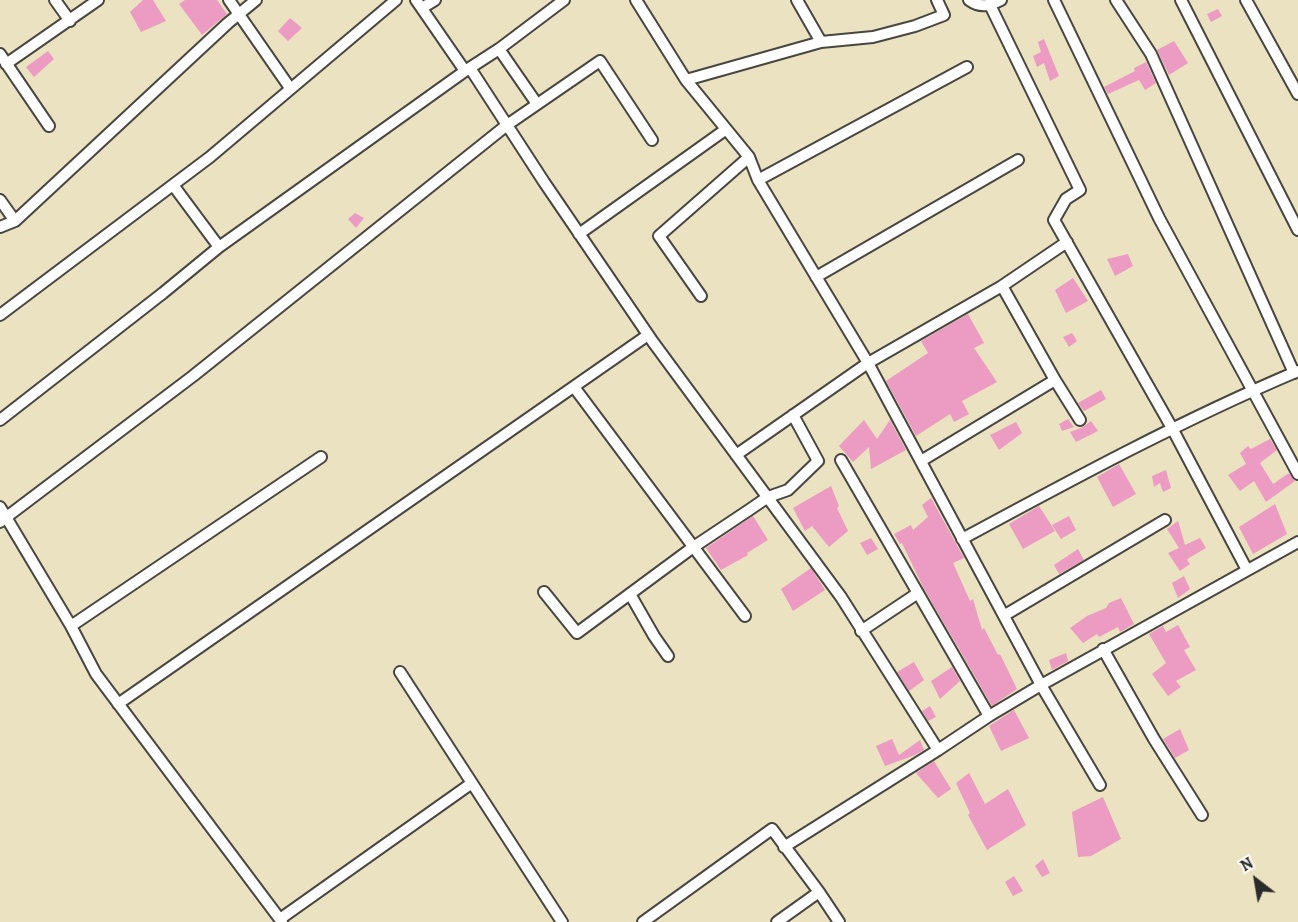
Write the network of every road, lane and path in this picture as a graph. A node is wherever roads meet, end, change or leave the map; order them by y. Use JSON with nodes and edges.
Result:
{"nodes":[{"id":1,"x":55,"y":0,"type":"edge"},
{"id":2,"x":98,"y":0,"type":"edge"},
{"id":3,"x":229,"y":0,"type":"edge"},
{"id":4,"x":256,"y":0,"type":"edge"},
{"id":5,"x":396,"y":0,"type":"edge"},
{"id":6,"x":435,"y":0,"type":"edge"},
{"id":7,"x":636,"y":0,"type":"edge"},
{"id":8,"x":797,"y":0,"type":"edge"},
{"id":9,"x":937,"y":0,"type":"edge"},
{"id":10,"x":969,"y":0,"type":"edge"},
{"id":11,"x":1001,"y":0,"type":"edge"},
{"id":12,"x":1054,"y":0,"type":"edge"},
{"id":13,"x":1116,"y":0,"type":"edge"},
{"id":14,"x":1181,"y":0,"type":"edge"},
{"id":15,"x":1246,"y":0,"type":"edge"},
{"id":16,"x":562,"y":1,"type":"edge"},
{"id":17,"x":419,"y":4,"type":"edge"},
{"id":18,"x":990,"y":5,"type":"junction"},
{"id":19,"x":239,"y":14,"type":"junction"},
{"id":20,"x":70,"y":21,"type":"junction"},
{"id":21,"x":821,"y":42,"type":"junction"},
{"id":22,"x":500,"y":49,"type":"junction"},
{"id":23,"x":3,"y":59,"type":"edge"},
{"id":24,"x":967,"y":67,"type":"dead end"},
{"id":25,"x":468,"y":69,"type":"junction"},
{"id":26,"x":686,"y":80,"type":"junction"},
{"id":27,"x":291,"y":88,"type":"junction"},
{"id":28,"x":1298,"y":94,"type":"edge"},
{"id":29,"x":537,"y":104,"type":"junction"},
{"id":30,"x":507,"y":125,"type":"junction"},
{"id":31,"x":50,"y":126,"type":"dead end"},
{"id":32,"x":726,"y":130,"type":"junction"},
{"id":33,"x":651,"y":140,"type":"dead end"},
{"id":34,"x":749,"y":158,"type":"junction"},
{"id":35,"x":1018,"y":160,"type":"dead end"},
{"id":36,"x":758,"y":180,"type":"junction"},
{"id":37,"x":173,"y":184,"type":"junction"},
{"id":38,"x":0,"y":200,"type":"edge"},
{"id":39,"x":15,"y":221,"type":"junction"},
{"id":40,"x":0,"y":227,"type":"edge"},
{"id":41,"x":1298,"y":230,"type":"edge"},
{"id":42,"x":579,"y":234,"type":"junction"},
{"id":43,"x":1067,"y":242,"type":"junction"},
{"id":44,"x":219,"y":247,"type":"junction"},
{"id":45,"x":816,"y":277,"type":"junction"},
{"id":46,"x":1002,"y":286,"type":"junction"},
{"id":47,"x":701,"y":296,"type":"dead end"},
{"id":48,"x":0,"y":315,"type":"edge"},
{"id":49,"x":648,"y":335,"type":"junction"},
{"id":50,"x":868,"y":363,"type":"junction"},
{"id":51,"x":1296,"y":372,"type":"edge"},
{"id":52,"x":1055,"y":380,"type":"junction"},
{"id":53,"x":574,"y":387,"type":"junction"},
{"id":54,"x":1253,"y":390,"type":"junction"},
{"id":55,"x":794,"y":415,"type":"junction"},
{"id":56,"x":0,"y":420,"type":"edge"},
{"id":57,"x":1080,"y":420,"type":"dead end"},
{"id":58,"x":1173,"y":428,"type":"junction"},
{"id":59,"x":736,"y":454,"type":"junction"},
{"id":60,"x":321,"y":457,"type":"dead end"},
{"id":61,"x":841,"y":460,"type":"dead end"},
{"id":62,"x":921,"y":461,"type":"junction"},
{"id":63,"x":1298,"y":474,"type":"edge"},
{"id":64,"x":768,"y":497,"type":"junction"},
{"id":65,"x":2,"y":515,"type":"edge"},
{"id":66,"x":1165,"y":520,"type":"dead end"},
{"id":67,"x":962,"y":539,"type":"junction"},
{"id":68,"x":1298,"y":542,"type":"edge"},
{"id":69,"x":693,"y":548,"type":"junction"},
{"id":70,"x":1247,"y":570,"type":"junction"},
{"id":71,"x":544,"y":592,"type":"dead end"},
{"id":72,"x":918,"y":593,"type":"junction"},
{"id":73,"x":630,"y":594,"type":"junction"},
{"id":74,"x":745,"y":615,"type":"dead end"},
{"id":75,"x":1005,"y":615,"type":"junction"},
{"id":76,"x":71,"y":627,"type":"junction"},
{"id":77,"x":861,"y":631,"type":"junction"},
{"id":78,"x":1103,"y":649,"type":"junction"},
{"id":79,"x":668,"y":656,"type":"dead end"},
{"id":80,"x":400,"y":672,"type":"dead end"},
{"id":81,"x":1041,"y":686,"type":"junction"},
{"id":82,"x":118,"y":704,"type":"junction"},
{"id":83,"x":989,"y":716,"type":"junction"},
{"id":84,"x":938,"y":750,"type":"junction"},
{"id":85,"x":472,"y":783,"type":"junction"},
{"id":86,"x":1100,"y":785,"type":"dead end"},
{"id":87,"x":1202,"y":815,"type":"dead end"},
{"id":88,"x":784,"y":847,"type":"junction"},
{"id":89,"x":819,"y":892,"type":"junction"},
{"id":90,"x":281,"y":920,"type":"edge"},
{"id":91,"x":562,"y":922,"type":"edge"},
{"id":92,"x":643,"y":922,"type":"edge"},
{"id":93,"x":777,"y":922,"type":"edge"},
{"id":94,"x":839,"y":922,"type":"edge"}],
"edges":[{"from":1,"to":20,"type":"street"},
{"from":2,"to":20,"type":"street"},
{"from":3,"to":19,"type":"street"},
{"from":4,"to":19,"type":"street"},
{"from":5,"to":27,"type":"street"},
{"from":6,"to":17,"type":"street"},
{"from":7,"to":26,"type":"street"},
{"from":8,"to":21,"type":"street"},
{"from":9,"to":21,"type":"street"},
{"from":10,"to":18,"type":"street"},
{"from":11,"to":18,"type":"street"},
{"from":12,"to":54,"type":"street"},
{"from":13,"to":51,"type":"street"},
{"from":14,"to":41,"type":"street"},
{"from":15,"to":28,"type":"street"},
{"from":16,"to":22,"type":"street"},
{"from":17,"to":25,"type":"street"},
{"from":18,"to":43,"type":"street"},
{"from":19,"to":27,"type":"street"},
{"from":19,"to":39,"type":"street"},
{"from":20,"to":23,"type":"street"},
{"from":21,"to":26,"type":"street"},
{"from":22,"to":25,"type":"street"},
{"from":22,"to":29,"type":"street"},
{"from":23,"to":31,"type":"street"},
{"from":24,"to":36,"type":"street"},
{"from":25,"to":30,"type":"street"},
{"from":25,"to":44,"type":"street"},
{"from":26,"to":32,"type":"street"},
{"from":27,"to":37,"type":"street"},
{"from":29,"to":30,"type":"street"},
{"from":29,"to":33,"type":"street"},
{"from":30,"to":42,"type":"street"},
{"from":30,"to":65,"type":"street"},
{"from":32,"to":34,"type":"street"},
{"from":32,"to":42,"type":"street"},
{"from":34,"to":36,"type":"street"},
{"from":34,"to":47,"type":"street"},
{"from":35,"to":45,"type":"street"},
{"from":36,"to":45,"type":"street"},
{"from":37,"to":44,"type":"street"},
{"from":37,"to":48,"type":"street"},
{"from":38,"to":39,"type":"street"},
{"from":39,"to":40,"type":"street"},
{"from":42,"to":49,"type":"street"},
{"from":43,"to":46,"type":"street"},
{"from":43,"to":58,"type":"street"},
{"from":44,"to":56,"type":"street"},
{"from":45,"to":50,"type":"street"},
{"from":46,"to":50,"type":"street"},
{"from":46,"to":52,"type":"street"},
{"from":49,"to":53,"type":"street"},
{"from":49,"to":59,"type":"street"},
{"from":50,"to":55,"type":"street"},
{"from":50,"to":62,"type":"street"},
{"from":51,"to":54,"type":"street"},
{"from":52,"to":57,"type":"street"},
{"from":52,"to":62,"type":"street"},
{"from":53,"to":69,"type":"street"},
{"from":53,"to":82,"type":"street"},
{"from":54,"to":58,"type":"street"},
{"from":54,"to":63,"type":"street"},
{"from":55,"to":59,"type":"street"},
{"from":55,"to":64,"type":"street"},
{"from":58,"to":67,"type":"street"},
{"from":58,"to":70,"type":"street"},
{"from":59,"to":64,"type":"street"},
{"from":60,"to":76,"type":"street"},
{"from":61,"to":72,"type":"street"},
{"from":62,"to":67,"type":"street"},
{"from":64,"to":69,"type":"street"},
{"from":64,"to":77,"type":"street"},
{"from":65,"to":76,"type":"street"},
{"from":66,"to":75,"type":"street"},
{"from":67,"to":75,"type":"street"},
{"from":68,"to":70,"type":"street"},
{"from":69,"to":73,"type":"street"},
{"from":69,"to":74,"type":"street"},
{"from":70,"to":78,"type":"street"},
{"from":71,"to":73,"type":"street"},
{"from":72,"to":77,"type":"street"},
{"from":72,"to":83,"type":"street"},
{"from":73,"to":79,"type":"street"},
{"from":75,"to":81,"type":"street"},
{"from":76,"to":82,"type":"street"},
{"from":77,"to":84,"type":"street"},
{"from":78,"to":81,"type":"street"},
{"from":78,"to":87,"type":"street"},
{"from":80,"to":85,"type":"street"},
{"from":81,"to":83,"type":"street"},
{"from":81,"to":86,"type":"street"},
{"from":82,"to":90,"type":"street"},
{"from":83,"to":84,"type":"street"},
{"from":84,"to":88,"type":"street"},
{"from":85,"to":90,"type":"street"},
{"from":85,"to":91,"type":"street"},
{"from":88,"to":89,"type":"street"},
{"from":88,"to":92,"type":"street"},
{"from":89,"to":93,"type":"street"},
{"from":89,"to":94,"type":"street"}]}
